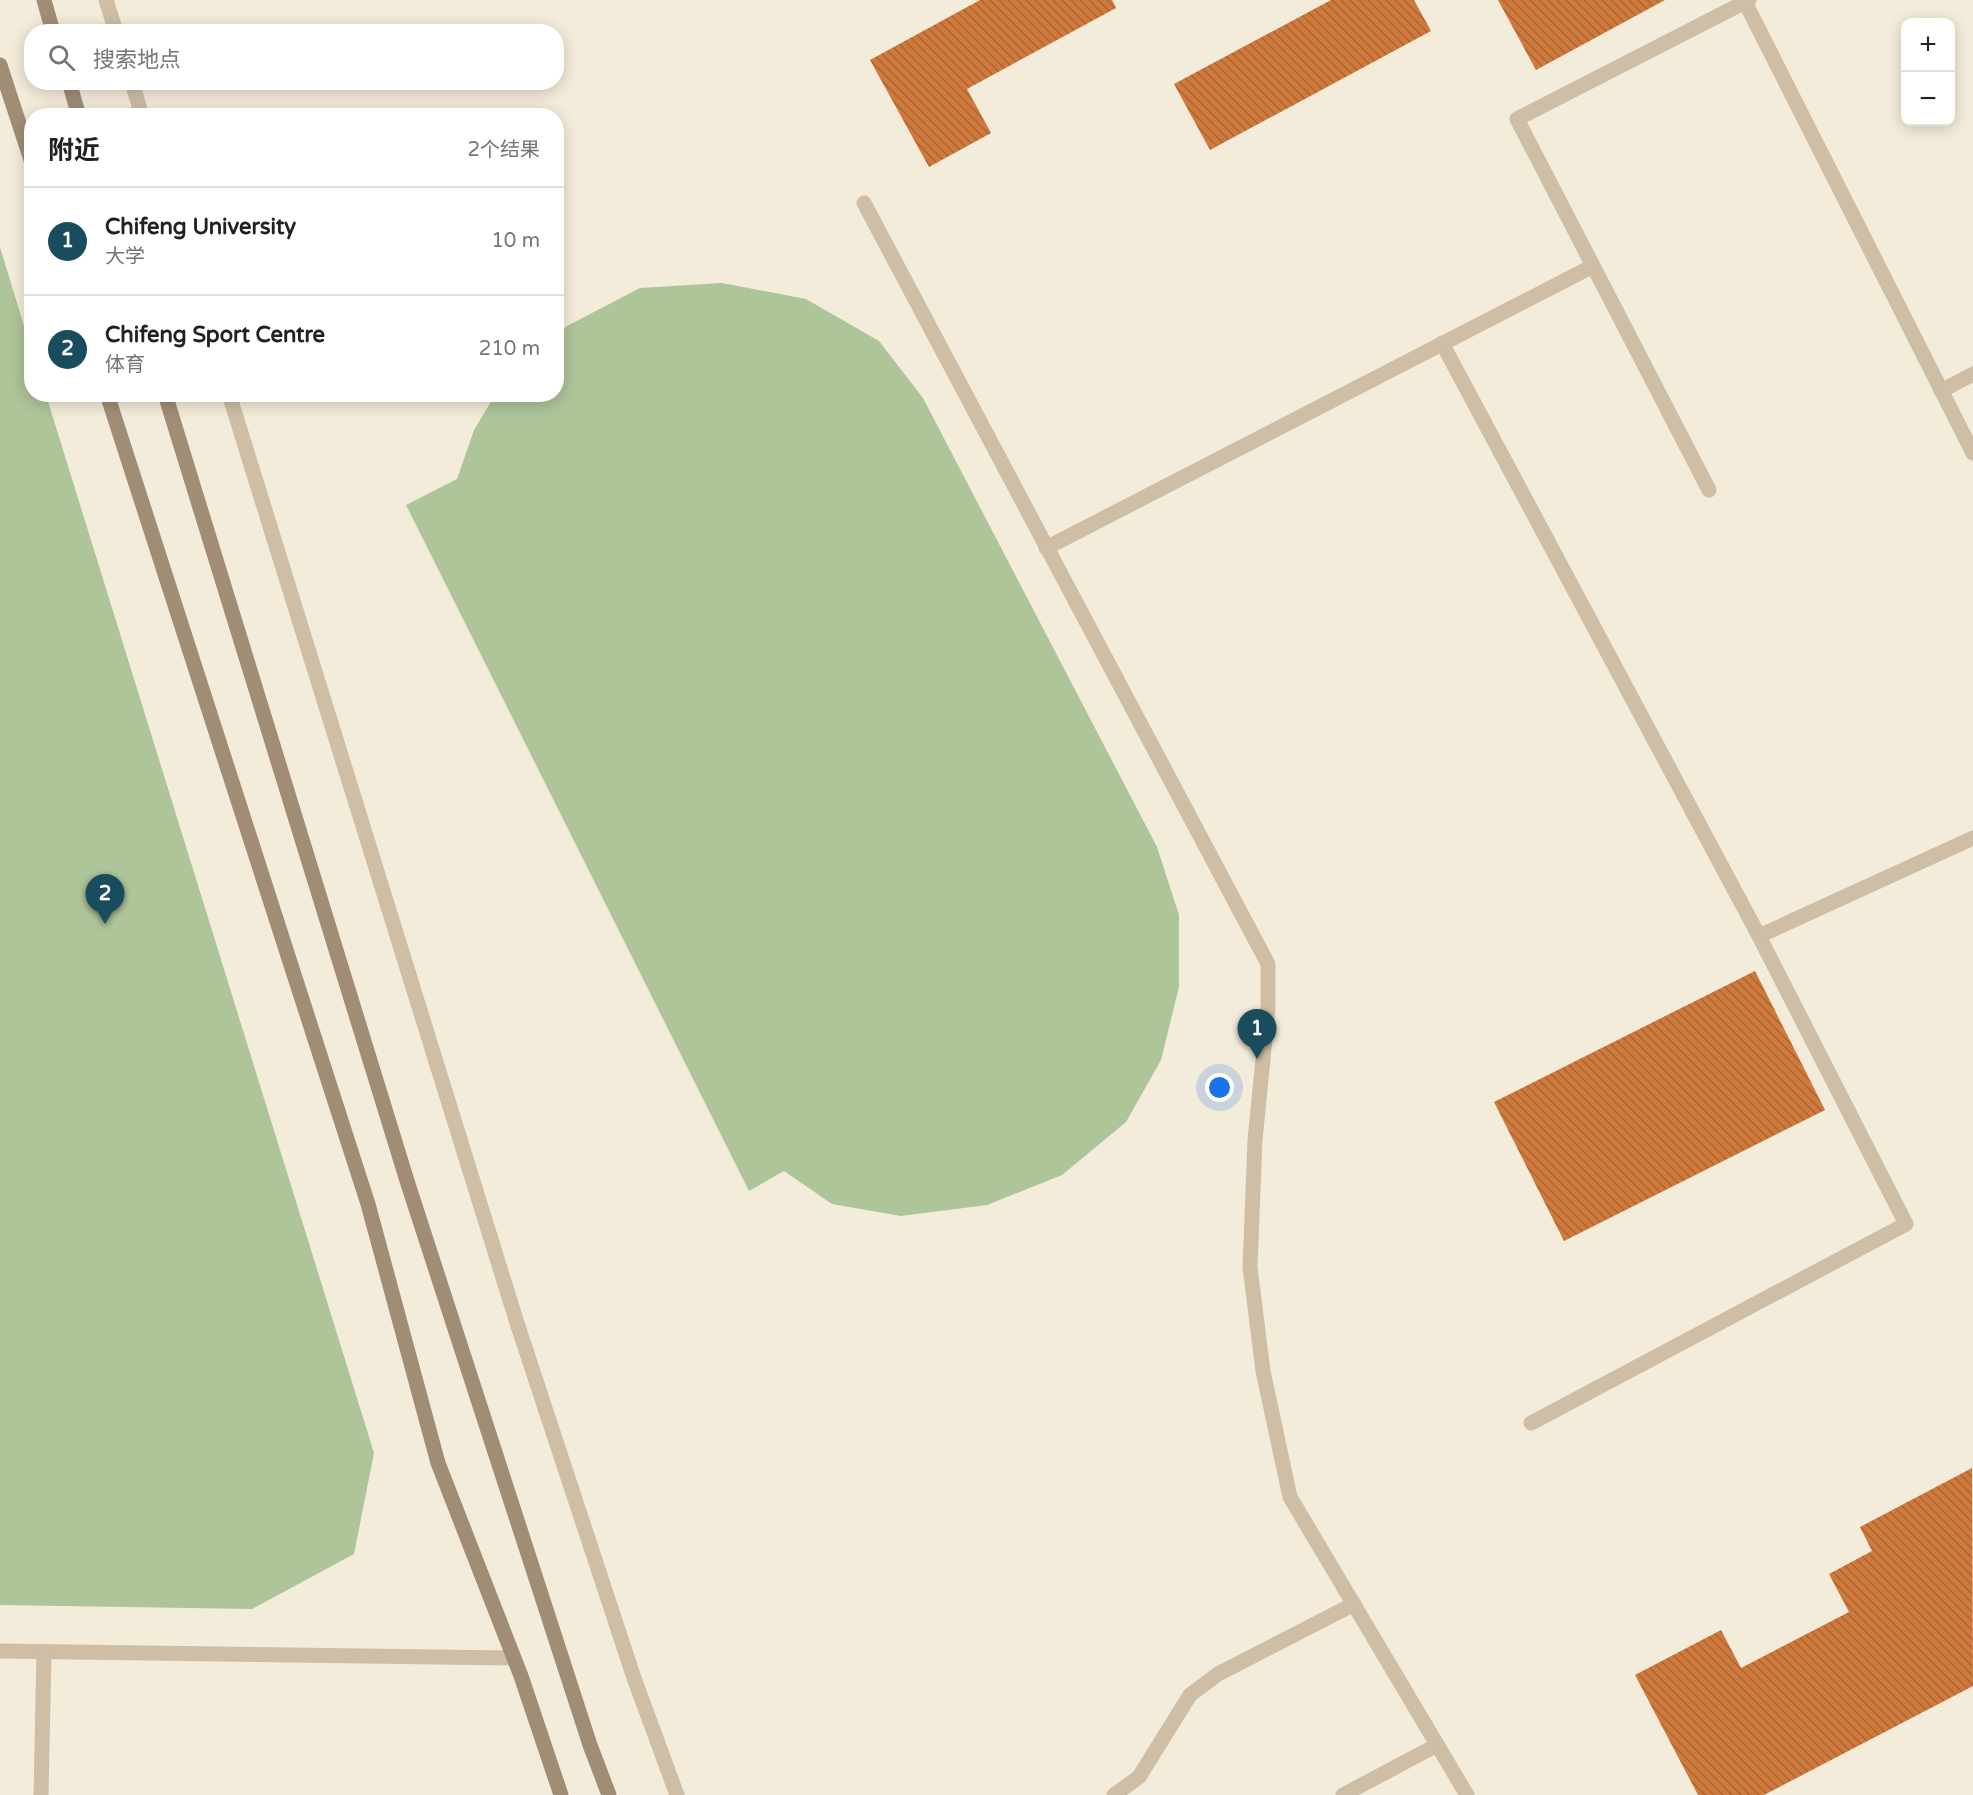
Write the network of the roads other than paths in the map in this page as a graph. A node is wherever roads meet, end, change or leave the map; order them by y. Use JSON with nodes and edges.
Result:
{"nodes":[{"id":1,"x":44,"y":0,"type":"edge"},
{"id":2,"x":106,"y":0,"type":"edge"},
{"id":3,"x":1747,"y":1,"type":"edge"},
{"id":4,"x":51,"y":24,"type":"edge"},
{"id":5,"x":114,"y":24,"type":"edge"},
{"id":6,"x":0,"y":65,"type":"edge"},
{"id":7,"x":71,"y":90,"type":"edge"},
{"id":8,"x":134,"y":90,"type":"edge"},
{"id":9,"x":77,"y":108,"type":"edge"},
{"id":10,"x":140,"y":108,"type":"edge"},
{"id":11,"x":24,"y":138,"type":"edge"},
{"id":12,"x":864,"y":203,"type":"dead end"},
{"id":13,"x":1593,"y":266,"type":"junction"},
{"id":14,"x":1442,"y":343,"type":"junction"},
{"id":15,"x":1973,"y":374,"type":"edge"},
{"id":16,"x":1941,"y":391,"type":"junction"},
{"id":17,"x":109,"y":402,"type":"edge"},
{"id":18,"x":167,"y":402,"type":"edge"},
{"id":19,"x":231,"y":402,"type":"edge"},
{"id":20,"x":1973,"y":453,"type":"edge"},
{"id":21,"x":1709,"y":490,"type":"dead end"},
{"id":22,"x":1047,"y":548,"type":"junction"},
{"id":23,"x":1973,"y":838,"type":"edge"},
{"id":24,"x":1759,"y":936,"type":"junction"},
{"id":25,"x":1531,"y":1423,"type":"dead end"},
{"id":26,"x":1354,"y":1604,"type":"junction"},
{"id":27,"x":0,"y":1651,"type":"edge"},
{"id":28,"x":44,"y":1652,"type":"junction"},
{"id":29,"x":514,"y":1658,"type":"junction"},
{"id":30,"x":1437,"y":1745,"type":"junction"},
{"id":31,"x":41,"y":1795,"type":"edge"},
{"id":32,"x":561,"y":1795,"type":"edge"},
{"id":33,"x":609,"y":1795,"type":"edge"},
{"id":34,"x":677,"y":1795,"type":"edge"},
{"id":35,"x":1114,"y":1795,"type":"edge"},
{"id":36,"x":1343,"y":1795,"type":"edge"},
{"id":37,"x":1467,"y":1795,"type":"edge"}],
"edges":[{"from":1,"to":4,"type":"main road"},
{"from":2,"to":5,"type":"street"},
{"from":3,"to":13,"type":"street"},
{"from":3,"to":16,"type":"street"},
{"from":6,"to":11,"type":"main road"},
{"from":7,"to":9,"type":"main road"},
{"from":8,"to":10,"type":"street"},
{"from":12,"to":22,"type":"street"},
{"from":13,"to":14,"type":"street"},
{"from":13,"to":21,"type":"street"},
{"from":14,"to":22,"type":"street"},
{"from":14,"to":24,"type":"street"},
{"from":15,"to":16,"type":"street"},
{"from":16,"to":20,"type":"street"},
{"from":17,"to":29,"type":"main road"},
{"from":18,"to":33,"type":"main road"},
{"from":19,"to":34,"type":"street"},
{"from":22,"to":26,"type":"street"},
{"from":23,"to":24,"type":"street"},
{"from":24,"to":25,"type":"street"},
{"from":26,"to":30,"type":"street"},
{"from":26,"to":35,"type":"street"},
{"from":27,"to":28,"type":"street"},
{"from":28,"to":29,"type":"street"},
{"from":28,"to":31,"type":"street"},
{"from":29,"to":32,"type":"main road"},
{"from":30,"to":36,"type":"street"},
{"from":30,"to":37,"type":"street"}]}
